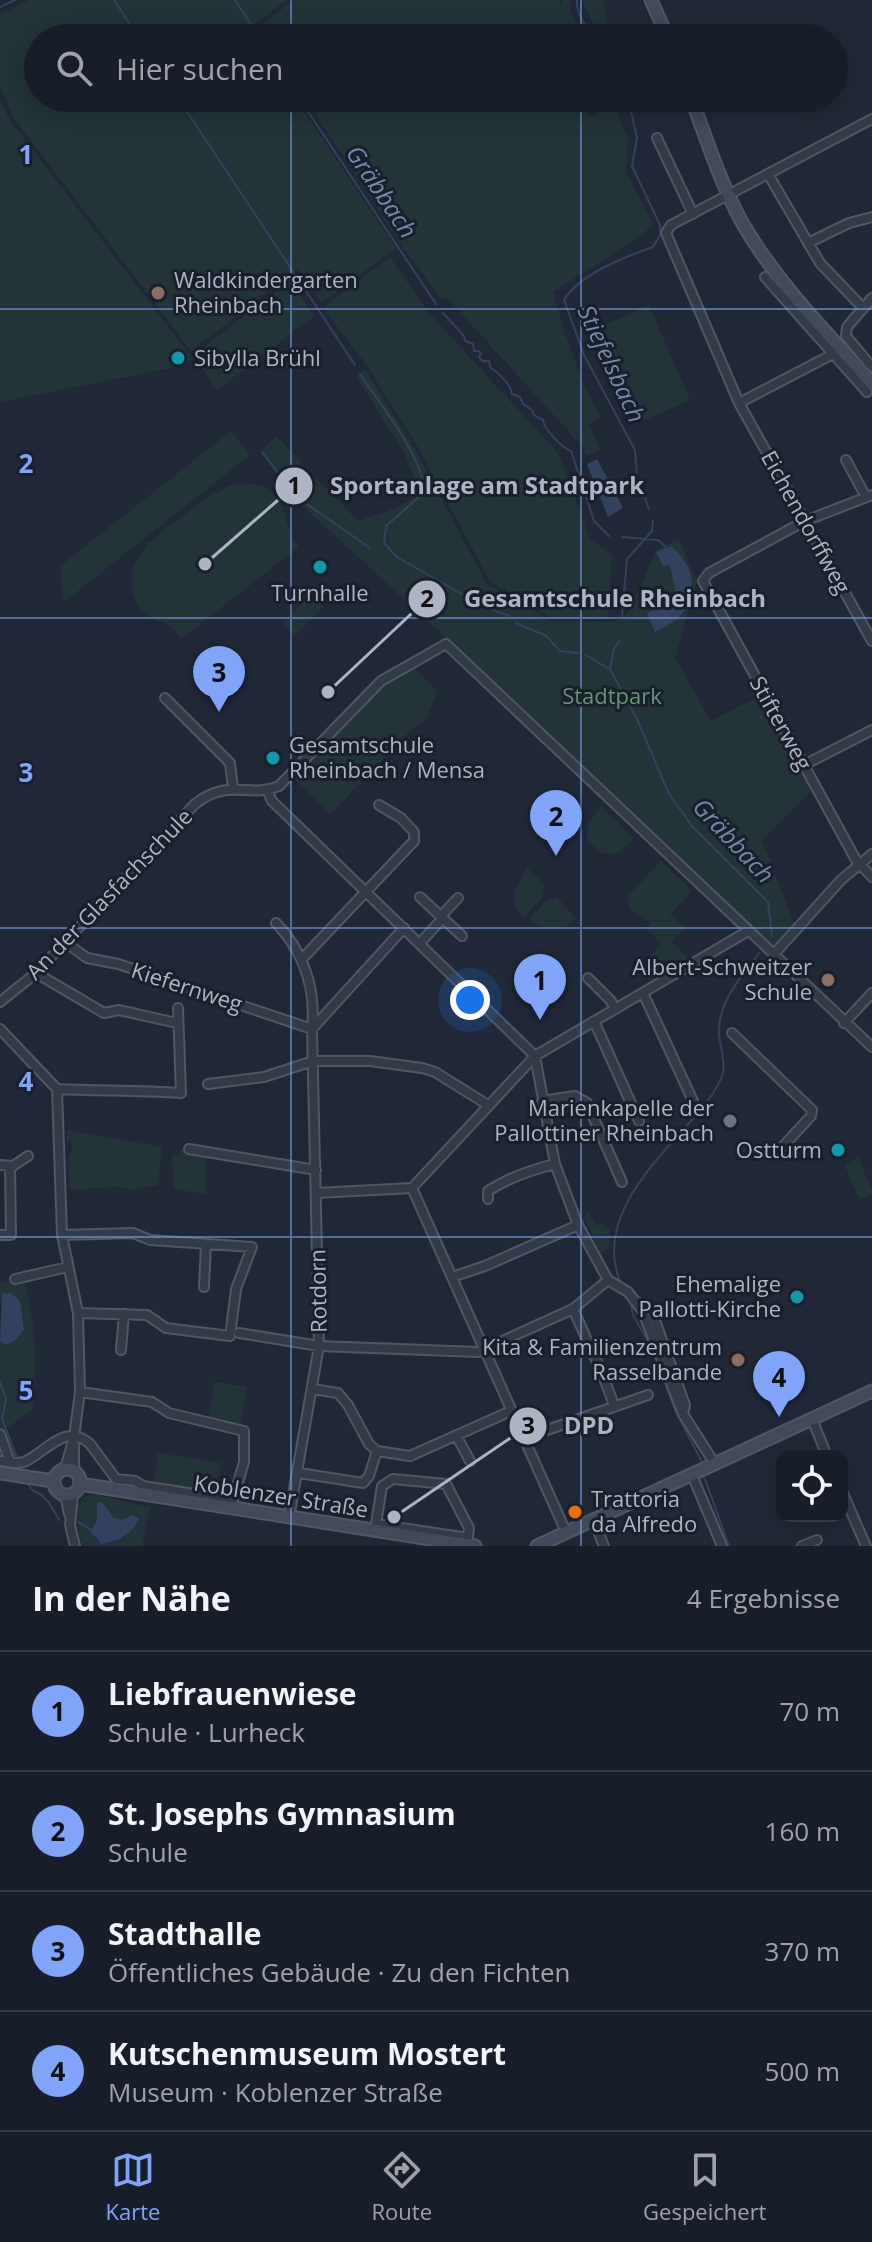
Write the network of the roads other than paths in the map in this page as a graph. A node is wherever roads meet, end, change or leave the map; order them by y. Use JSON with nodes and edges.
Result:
{"nodes":[{"id":1,"x":651,"y":0,"type":"edge"},
{"id":2,"x":662,"y":24,"type":"edge"},
{"id":3,"x":696,"y":112,"type":"edge"},
{"id":4,"x":872,"y":119,"type":"edge"},
{"id":5,"x":657,"y":138,"type":"dead end"},
{"id":6,"x":768,"y":174,"type":"junction"},
{"id":7,"x":729,"y":196,"type":"junction"},
{"id":8,"x":693,"y":214,"type":"junction"},
{"id":9,"x":872,"y":217,"type":"edge"},
{"id":10,"x":808,"y":243,"type":"junction"},
{"id":11,"x":765,"y":277,"type":"dead end"},
{"id":12,"x":872,"y":298,"type":"edge"},
{"id":13,"x":862,"y":307,"type":"junction"},
{"id":14,"x":833,"y":354,"type":"junction"},
{"id":15,"x":872,"y":367,"type":"edge"},
{"id":16,"x":870,"y":388,"type":"edge"},
{"id":17,"x":739,"y":403,"type":"junction"},
{"id":18,"x":846,"y":460,"type":"dead end"},
{"id":19,"x":869,"y":496,"type":"edge"},
{"id":20,"x":805,"y":521,"type":"junction"},
{"id":21,"x":872,"y":641,"type":"edge"},
{"id":22,"x":165,"y":698,"type":"dead end"},
{"id":23,"x":872,"y":730,"type":"edge"},
{"id":24,"x":804,"y":765,"type":"junction"},
{"id":25,"x":233,"y":788,"type":"junction"},
{"id":26,"x":267,"y":790,"type":"junction"},
{"id":27,"x":379,"y":805,"type":"dead end"},
{"id":28,"x":872,"y":854,"type":"edge"},
{"id":29,"x":859,"y":863,"type":"junction"},
{"id":30,"x":872,"y":877,"type":"edge"},
{"id":31,"x":365,"y":891,"type":"junction"},
{"id":32,"x":420,"y":897,"type":"dead end"},
{"id":33,"x":458,"y":898,"type":"dead end"},
{"id":34,"x":442,"y":917,"type":"junction"},
{"id":35,"x":276,"y":923,"type":"dead end"},
{"id":36,"x":404,"y":928,"type":"junction"},
{"id":37,"x":748,"y":931,"type":"junction"},
{"id":38,"x":462,"y":936,"type":"dead end"},
{"id":39,"x":65,"y":942,"type":"junction"},
{"id":40,"x":420,"y":943,"type":"junction"},
{"id":41,"x":774,"y":954,"type":"junction"},
{"id":42,"x":302,"y":959,"type":"junction"},
{"id":43,"x":36,"y":973,"type":"junction"},
{"id":44,"x":588,"y":978,"type":"dead end"},
{"id":45,"x":643,"y":993,"type":"junction"},
{"id":46,"x":872,"y":993,"type":"edge"},
{"id":47,"x":0,"y":1002,"type":"edge"},
{"id":48,"x":178,"y":1008,"type":"dead end"},
{"id":49,"x":615,"y":1009,"type":"junction"},
{"id":50,"x":594,"y":1021,"type":"junction"},
{"id":51,"x":177,"y":1023,"type":"junction"},
{"id":52,"x":844,"y":1023,"type":"junction"},
{"id":53,"x":0,"y":1029,"type":"edge"},
{"id":54,"x":312,"y":1029,"type":"junction"},
{"id":55,"x":732,"y":1033,"type":"dead end"},
{"id":56,"x":872,"y":1047,"type":"edge"},
{"id":57,"x":535,"y":1056,"type":"junction"},
{"id":58,"x":313,"y":1061,"type":"junction"},
{"id":59,"x":208,"y":1084,"type":"dead end"},
{"id":60,"x":57,"y":1089,"type":"junction"},
{"id":61,"x":542,"y":1101,"type":"junction"},
{"id":62,"x":693,"y":1101,"type":"dead end"},
{"id":63,"x":488,"y":1105,"type":"junction"},
{"id":64,"x":639,"y":1121,"type":"dead end"},
{"id":65,"x":189,"y":1149,"type":"dead end"},
{"id":66,"x":776,"y":1154,"type":"dead end"},
{"id":67,"x":28,"y":1156,"type":"dead end"},
{"id":68,"x":555,"y":1164,"type":"junction"},
{"id":69,"x":5,"y":1165,"type":"edge"},
{"id":70,"x":316,"y":1170,"type":"junction"},
{"id":71,"x":622,"y":1182,"type":"dead end"},
{"id":72,"x":412,"y":1188,"type":"junction"},
{"id":73,"x":316,"y":1193,"type":"junction"},
{"id":74,"x":488,"y":1199,"type":"dead end"},
{"id":75,"x":578,"y":1225,"type":"junction"},
{"id":76,"x":0,"y":1235,"type":"edge"},
{"id":77,"x":62,"y":1235,"type":"junction"},
{"id":78,"x":206,"y":1244,"type":"junction"},
{"id":79,"x":68,"y":1267,"type":"junction"},
{"id":80,"x":452,"y":1277,"type":"junction"},
{"id":81,"x":15,"y":1279,"type":"dead end"},
{"id":82,"x":608,"y":1280,"type":"junction"},
{"id":83,"x":204,"y":1287,"type":"dead end"},
{"id":84,"x":573,"y":1309,"type":"junction"},
{"id":85,"x":78,"y":1313,"type":"junction"},
{"id":86,"x":124,"y":1314,"type":"junction"},
{"id":87,"x":239,"y":1333,"type":"dead end"},
{"id":88,"x":319,"y":1346,"type":"junction"},
{"id":89,"x":121,"y":1350,"type":"dead end"},
{"id":90,"x":485,"y":1350,"type":"junction"},
{"id":91,"x":312,"y":1389,"type":"junction"},
{"id":92,"x":872,"y":1391,"type":"edge"},
{"id":93,"x":80,"y":1392,"type":"junction"},
{"id":94,"x":648,"y":1395,"type":"dead end"},
{"id":95,"x":614,"y":1405,"type":"junction"},
{"id":96,"x":511,"y":1411,"type":"junction"},
{"id":97,"x":812,"y":1419,"type":"junction"},
{"id":98,"x":0,"y":1434,"type":"edge"},
{"id":99,"x":456,"y":1435,"type":"junction"},
{"id":100,"x":74,"y":1437,"type":"junction"},
{"id":101,"x":524,"y":1438,"type":"junction"},
{"id":102,"x":825,"y":1450,"type":"edge"},
{"id":103,"x":377,"y":1451,"type":"junction"},
{"id":104,"x":470,"y":1461,"type":"dead end"},
{"id":105,"x":12,"y":1462,"type":"edge"},
{"id":106,"x":715,"y":1464,"type":"junction"},
{"id":107,"x":69,"y":1470,"type":"junction"},
{"id":108,"x":0,"y":1473,"type":"edge"},
{"id":109,"x":299,"y":1473,"type":"junction"},
{"id":110,"x":692,"y":1475,"type":"junction"},
{"id":111,"x":53,"y":1481,"type":"junction"},
{"id":112,"x":72,"y":1491,"type":"junction"},
{"id":113,"x":848,"y":1505,"type":"edge"},
{"id":114,"x":289,"y":1518,"type":"junction"},
{"id":115,"x":593,"y":1519,"type":"junction"},
{"id":116,"x":376,"y":1527,"type":"junction"},
{"id":117,"x":566,"y":1532,"type":"junction"},
{"id":118,"x":817,"y":1540,"type":"dead end"},
{"id":119,"x":470,"y":1543,"type":"edge"},
{"id":120,"x":75,"y":1546,"type":"edge"},
{"id":121,"x":537,"y":1546,"type":"edge"},
{"id":122,"x":604,"y":1546,"type":"edge"},
{"id":123,"x":722,"y":1546,"type":"edge"},
{"id":124,"x":802,"y":1546,"type":"edge"},
{"id":125,"x":866,"y":1546,"type":"edge"}],
"edges":[{"from":1,"to":2,"type":"main road"},
{"from":3,"to":7,"type":"main road"},
{"from":4,"to":6,"type":"street"},
{"from":5,"to":8,"type":"street"},
{"from":6,"to":7,"type":"street"},
{"from":6,"to":10,"type":"street"},
{"from":7,"to":8,"type":"street"},
{"from":7,"to":16,"type":"main road"},
{"from":8,"to":17,"type":"street","name":"Eichendorffweg"},
{"from":9,"to":10,"type":"street"},
{"from":10,"to":13,"type":"street"},
{"from":11,"to":14,"type":"street"},
{"from":12,"to":13,"type":"street"},
{"from":13,"to":15,"type":"street"},
{"from":14,"to":16,"type":"street"},
{"from":14,"to":17,"type":"street"},
{"from":17,"to":20,"type":"street","name":"Eichendorffweg"},
{"from":18,"to":19,"type":"street"},
{"from":19,"to":20,"type":"street"},
{"from":20,"to":21,"type":"street","name":"Eichendorffweg"},
{"from":20,"to":24,"type":"street","name":"Stifterweg"},
{"from":22,"to":25,"type":"street"},
{"from":23,"to":24,"type":"street"},
{"from":24,"to":29,"type":"street","name":"Stifterweg"},
{"from":25,"to":26,"type":"street","name":"An der Glasfachschule"},
{"from":25,"to":39,"type":"street","name":"An der Glasfachschule"},
{"from":26,"to":31,"type":"street"},
{"from":26,"to":37,"type":"street"},
{"from":27,"to":31,"type":"street"},
{"from":28,"to":29,"type":"street"},
{"from":29,"to":30,"type":"street","name":"Stifterweg"},
{"from":29,"to":41,"type":"street"},
{"from":31,"to":36,"type":"street"},
{"from":31,"to":42,"type":"street"},
{"from":32,"to":34,"type":"street"},
{"from":33,"to":34,"type":"street"},
{"from":34,"to":38,"type":"street"},
{"from":34,"to":40,"type":"street"},
{"from":35,"to":42,"type":"street","name":"Rotdorn"},
{"from":36,"to":40,"type":"street"},
{"from":36,"to":54,"type":"street"},
{"from":37,"to":41,"type":"street"},
{"from":37,"to":45,"type":"street"},
{"from":39,"to":43,"type":"street","name":"An der Glasfachschule"},
{"from":39,"to":54,"type":"street","name":"Kiefernweg"},
{"from":40,"to":57,"type":"street"},
{"from":41,"to":52,"type":"street"},
{"from":42,"to":54,"type":"street","name":"Rotdorn"},
{"from":43,"to":47,"type":"street","name":"An der Glasfachschule"},
{"from":43,"to":51,"type":"street"},
{"from":44,"to":49,"type":"street"},
{"from":45,"to":49,"type":"street"},
{"from":45,"to":62,"type":"street"},
{"from":46,"to":52,"type":"street"},
{"from":48,"to":51,"type":"street"},
{"from":49,"to":50,"type":"street"},
{"from":50,"to":57,"type":"street"},
{"from":50,"to":64,"type":"street"},
{"from":51,"to":60,"type":"street"},
{"from":52,"to":56,"type":"street"},
{"from":53,"to":60,"type":"street"},
{"from":54,"to":58,"type":"street","name":"Rotdorn"},
{"from":55,"to":66,"type":"street"},
{"from":57,"to":61,"type":"street"},
{"from":57,"to":63,"type":"street"},
{"from":58,"to":59,"type":"street"},
{"from":58,"to":63,"type":"street"},
{"from":58,"to":70,"type":"street","name":"Rotdorn"},
{"from":60,"to":77,"type":"street"},
{"from":61,"to":68,"type":"street"},
{"from":61,"to":71,"type":"street"},
{"from":63,"to":72,"type":"street"},
{"from":65,"to":70,"type":"street"},
{"from":67,"to":69,"type":"street"},
{"from":68,"to":74,"type":"street"},
{"from":68,"to":75,"type":"street"},
{"from":69,"to":76,"type":"street"},
{"from":70,"to":73,"type":"street","name":"Rotdorn"},
{"from":72,"to":73,"type":"street"},
{"from":72,"to":80,"type":"street"},
{"from":73,"to":88,"type":"street","name":"Rotdorn"},
{"from":75,"to":80,"type":"street"},
{"from":75,"to":82,"type":"street"},
{"from":77,"to":78,"type":"street"},
{"from":77,"to":79,"type":"street"},
{"from":78,"to":83,"type":"street"},
{"from":78,"to":86,"type":"street"},
{"from":79,"to":81,"type":"street"},
{"from":79,"to":85,"type":"street"},
{"from":80,"to":90,"type":"street"},
{"from":82,"to":84,"type":"street"},
{"from":82,"to":106,"type":"street"},
{"from":84,"to":90,"type":"street"},
{"from":84,"to":95,"type":"street"},
{"from":85,"to":86,"type":"street"},
{"from":85,"to":93,"type":"street"},
{"from":86,"to":89,"type":"street"},
{"from":87,"to":88,"type":"street"},
{"from":88,"to":90,"type":"street"},
{"from":88,"to":91,"type":"street","name":"Rotdorn"},
{"from":90,"to":96,"type":"street"},
{"from":91,"to":103,"type":"street"},
{"from":91,"to":109,"type":"street","name":"Rotdorn"},
{"from":92,"to":97,"type":"main road"},
{"from":93,"to":100,"type":"street"},
{"from":93,"to":100,"type":"street"},
{"from":94,"to":95,"type":"street"},
{"from":95,"to":101,"type":"street"},
{"from":96,"to":99,"type":"street"},
{"from":96,"to":101,"type":"street"},
{"from":97,"to":102,"type":"street"},
{"from":97,"to":106,"type":"main road"},
{"from":98,"to":105,"type":"street"},
{"from":99,"to":103,"type":"street"},
{"from":99,"to":104,"type":"street"},
{"from":100,"to":105,"type":"street"},
{"from":100,"to":107,"type":"street"},
{"from":101,"to":117,"type":"street"},
{"from":103,"to":109,"type":"street"},
{"from":106,"to":110,"type":"main road"},
{"from":107,"to":111,"type":"main road"},
{"from":107,"to":112,"type":"main road"},
{"from":108,"to":111,"type":"main road"},
{"from":109,"to":114,"type":"street","name":"Rotdorn"},
{"from":110,"to":115,"type":"main road"},
{"from":110,"to":123,"type":"street"},
{"from":111,"to":112,"type":"main road"},
{"from":112,"to":114,"type":"main road","name":"Koblenzer Straße"},
{"from":112,"to":120,"type":"street"},
{"from":113,"to":125,"type":"street"},
{"from":114,"to":116,"type":"main road","name":"Koblenzer Straße"},
{"from":115,"to":117,"type":"main road"},
{"from":115,"to":122,"type":"street"},
{"from":116,"to":119,"type":"main road","name":"Koblenzer Straße"},
{"from":116,"to":119,"type":"street"},
{"from":117,"to":121,"type":"main road"},
{"from":118,"to":124,"type":"street"}]}
